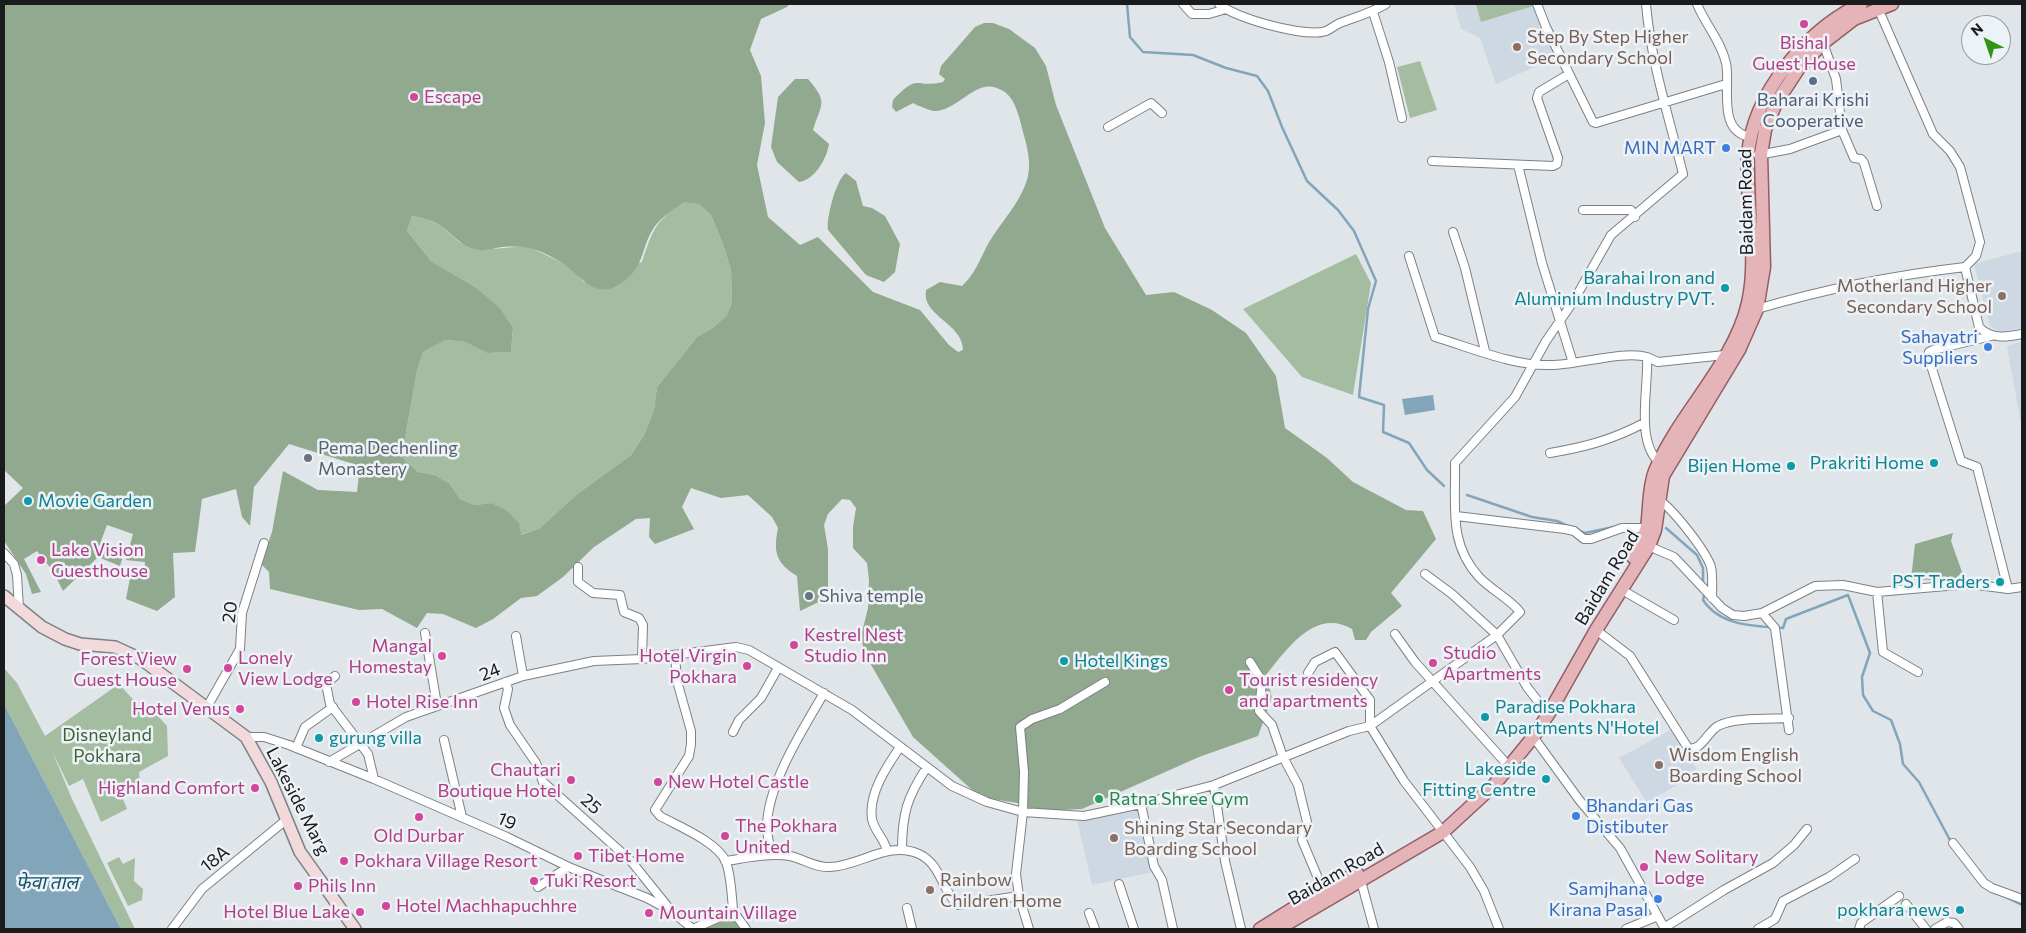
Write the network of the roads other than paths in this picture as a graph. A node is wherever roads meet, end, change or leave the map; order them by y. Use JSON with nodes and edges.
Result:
{"nodes":[{"id":1,"x":1183,"y":4,"type":"edge"},
{"id":2,"x":1219,"y":4,"type":"edge"},
{"id":3,"x":1386,"y":4,"type":"edge"},
{"id":4,"x":1537,"y":4,"type":"edge"},
{"id":5,"x":1646,"y":4,"type":"edge"},
{"id":6,"x":1697,"y":4,"type":"edge"},
{"id":7,"x":1861,"y":4,"type":"edge"},
{"id":8,"x":1892,"y":4,"type":"edge"},
{"id":9,"x":1878,"y":6,"type":"edge"},
{"id":10,"x":1226,"y":9,"type":"junction"},
{"id":11,"x":1373,"y":12,"type":"junction"},
{"id":12,"x":1822,"y":43,"type":"junction"},
{"id":13,"x":1569,"y":74,"type":"junction"},
{"id":14,"x":1726,"y":84,"type":"junction"},
{"id":15,"x":1663,"y":104,"type":"junction"},
{"id":16,"x":1162,"y":112,"type":"dead end"},
{"id":17,"x":1402,"y":118,"type":"dead end"},
{"id":18,"x":1108,"y":127,"type":"dead end"},
{"id":19,"x":1842,"y":130,"type":"junction"},
{"id":20,"x":1751,"y":137,"type":"junction"},
{"id":21,"x":1755,"y":155,"type":"junction"},
{"id":22,"x":1432,"y":161,"type":"dead end"},
{"id":23,"x":1518,"y":165,"type":"junction"},
{"id":24,"x":1876,"y":206,"type":"dead end"},
{"id":25,"x":1583,"y":210,"type":"dead end"},
{"id":26,"x":1635,"y":217,"type":"junction"},
{"id":27,"x":1453,"y":232,"type":"dead end"},
{"id":28,"x":1409,"y":256,"type":"dead end"},
{"id":29,"x":1965,"y":267,"type":"junction"},
{"id":30,"x":1757,"y":309,"type":"junction"},
{"id":31,"x":1560,"y":320,"type":"junction"},
{"id":32,"x":2022,"y":334,"type":"edge"},
{"id":33,"x":1991,"y":336,"type":"junction"},
{"id":34,"x":1485,"y":351,"type":"junction"},
{"id":35,"x":1725,"y":355,"type":"junction"},
{"id":36,"x":1647,"y":357,"type":"junction"},
{"id":37,"x":1573,"y":363,"type":"junction"},
{"id":38,"x":1534,"y":364,"type":"junction"},
{"id":39,"x":1644,"y":423,"type":"junction"},
{"id":40,"x":1550,"y":453,"type":"dead end"},
{"id":41,"x":1659,"y":462,"type":"junction"},
{"id":42,"x":1659,"y":500,"type":"junction"},
{"id":43,"x":1456,"y":516,"type":"junction"},
{"id":44,"x":1646,"y":528,"type":"junction"},
{"id":45,"x":264,"y":543,"type":"dead end"},
{"id":46,"x":1645,"y":545,"type":"junction"},
{"id":47,"x":4,"y":552,"type":"edge"},
{"id":48,"x":578,"y":567,"type":"dead end"},
{"id":49,"x":1425,"y":574,"type":"dead end"},
{"id":50,"x":2022,"y":587,"type":"edge"},
{"id":51,"x":2008,"y":588,"type":"junction"},
{"id":52,"x":1622,"y":590,"type":"junction"},
{"id":53,"x":1877,"y":592,"type":"junction"},
{"id":54,"x":4,"y":596,"type":"edge"},
{"id":55,"x":1712,"y":598,"type":"junction"},
{"id":56,"x":19,"y":609,"type":"junction"},
{"id":57,"x":1762,"y":613,"type":"junction"},
{"id":58,"x":1674,"y":620,"type":"dead end"},
{"id":59,"x":1596,"y":630,"type":"junction"},
{"id":60,"x":425,"y":633,"type":"dead end"},
{"id":61,"x":1395,"y":634,"type":"dead end"},
{"id":62,"x":1497,"y":635,"type":"junction"},
{"id":63,"x":516,"y":636,"type":"dead end"},
{"id":64,"x":675,"y":655,"type":"junction"},
{"id":65,"x":642,"y":659,"type":"junction"},
{"id":66,"x":1250,"y":662,"type":"dead end"},
{"id":67,"x":778,"y":668,"type":"junction"},
{"id":68,"x":1918,"y":672,"type":"dead end"},
{"id":69,"x":1308,"y":673,"type":"dead end"},
{"id":70,"x":335,"y":676,"type":"dead end"},
{"id":71,"x":524,"y":676,"type":"junction"},
{"id":72,"x":1432,"y":681,"type":"junction"},
{"id":73,"x":505,"y":682,"type":"junction"},
{"id":74,"x":1105,"y":682,"type":"dead end"},
{"id":75,"x":824,"y":693,"type":"junction"},
{"id":76,"x":438,"y":705,"type":"junction"},
{"id":77,"x":206,"y":707,"type":"junction"},
{"id":78,"x":332,"y":707,"type":"junction"},
{"id":79,"x":1544,"y":709,"type":"junction"},
{"id":80,"x":1789,"y":718,"type":"junction"},
{"id":81,"x":1370,"y":726,"type":"junction"},
{"id":82,"x":1790,"y":730,"type":"dead end"},
{"id":83,"x":733,"y":732,"type":"dead end"},
{"id":84,"x":1531,"y":734,"type":"junction"},
{"id":85,"x":246,"y":738,"type":"junction"},
{"id":86,"x":444,"y":740,"type":"dead end"},
{"id":87,"x":361,"y":743,"type":"junction"},
{"id":88,"x":900,"y":747,"type":"junction"},
{"id":89,"x":296,"y":748,"type":"junction"},
{"id":90,"x":1283,"y":757,"type":"junction"},
{"id":91,"x":1504,"y":761,"type":"junction"},
{"id":92,"x":329,"y":762,"type":"junction"},
{"id":93,"x":927,"y":767,"type":"junction"},
{"id":94,"x":374,"y":780,"type":"junction"},
{"id":95,"x":1214,"y":785,"type":"junction"},
{"id":96,"x":1141,"y":804,"type":"junction"},
{"id":97,"x":1023,"y":812,"type":"junction"},
{"id":98,"x":462,"y":817,"type":"junction"},
{"id":99,"x":286,"y":820,"type":"junction"},
{"id":100,"x":1441,"y":829,"type":"junction"},
{"id":101,"x":1807,"y":829,"type":"dead end"},
{"id":102,"x":1953,"y":843,"type":"dead end"},
{"id":103,"x":902,"y":850,"type":"junction"},
{"id":104,"x":887,"y":851,"type":"junction"},
{"id":105,"x":771,"y":854,"type":"junction"},
{"id":106,"x":1855,"y":859,"type":"dead end"},
{"id":107,"x":725,"y":861,"type":"junction"},
{"id":108,"x":568,"y":867,"type":"junction"},
{"id":109,"x":1360,"y":881,"type":"junction"},
{"id":110,"x":1119,"y":884,"type":"dead end"},
{"id":111,"x":538,"y":887,"type":"dead end"},
{"id":112,"x":1323,"y":890,"type":"junction"},
{"id":113,"x":1019,"y":896,"type":"junction"},
{"id":114,"x":1899,"y":896,"type":"dead end"},
{"id":115,"x":2022,"y":899,"type":"edge"},
{"id":116,"x":1906,"y":904,"type":"dead end"},
{"id":117,"x":907,"y":908,"type":"dead end"},
{"id":118,"x":671,"y":911,"type":"junction"},
{"id":119,"x":734,"y":911,"type":"junction"},
{"id":120,"x":1089,"y":913,"type":"dead end"},
{"id":121,"x":1658,"y":916,"type":"junction"},
{"id":122,"x":1664,"y":928,"type":"edge"},
{"id":123,"x":172,"y":929,"type":"edge"},
{"id":124,"x":355,"y":929,"type":"edge"},
{"id":125,"x":693,"y":929,"type":"edge"},
{"id":126,"x":746,"y":929,"type":"edge"},
{"id":127,"x":912,"y":929,"type":"edge"},
{"id":128,"x":1029,"y":929,"type":"edge"},
{"id":129,"x":1095,"y":929,"type":"edge"},
{"id":130,"x":1134,"y":929,"type":"edge"},
{"id":131,"x":1173,"y":929,"type":"edge"},
{"id":132,"x":1241,"y":929,"type":"edge"},
{"id":133,"x":1260,"y":929,"type":"edge"},
{"id":134,"x":1278,"y":929,"type":"edge"},
{"id":135,"x":1374,"y":929,"type":"edge"},
{"id":136,"x":1500,"y":929,"type":"edge"},
{"id":137,"x":1626,"y":929,"type":"edge"},
{"id":138,"x":1758,"y":929,"type":"edge"},
{"id":139,"x":1859,"y":929,"type":"edge"},
{"id":140,"x":1926,"y":929,"type":"edge"},
{"id":141,"x":1934,"y":929,"type":"edge"},
{"id":142,"x":1959,"y":929,"type":"edge"}],
"edges":[{"from":1,"to":10,"type":"street"},
{"from":2,"to":10,"type":"street"},
{"from":3,"to":11,"type":"street"},
{"from":4,"to":13,"type":"street"},
{"from":5,"to":15,"type":"street"},
{"from":6,"to":14,"type":"street"},
{"from":7,"to":20,"type":"main road","name":"Baidam Road"},
{"from":8,"to":9,"type":"main road","name":"Baidam Road"},
{"from":9,"to":12,"type":"main road","name":"Baidam Road"},
{"from":9,"to":29,"type":"street"},
{"from":10,"to":11,"type":"street"},
{"from":11,"to":17,"type":"street"},
{"from":12,"to":19,"type":"street"},
{"from":12,"to":21,"type":"main road","name":"Baidam Road"},
{"from":13,"to":15,"type":"street"},
{"from":13,"to":23,"type":"street"},
{"from":14,"to":15,"type":"street"},
{"from":14,"to":20,"type":"street"},
{"from":15,"to":26,"type":"street"},
{"from":16,"to":18,"type":"street"},
{"from":19,"to":21,"type":"street"},
{"from":19,"to":24,"type":"street"},
{"from":20,"to":21,"type":"main road","name":"Baidam Road"},
{"from":21,"to":30,"type":"main road","name":"Baidam Road"},
{"from":21,"to":35,"type":"main road","name":"Baidam Road"},
{"from":22,"to":23,"type":"street"},
{"from":23,"to":31,"type":"street"},
{"from":25,"to":26,"type":"street"},
{"from":26,"to":31,"type":"street"},
{"from":27,"to":34,"type":"street"},
{"from":28,"to":34,"type":"street"},
{"from":29,"to":30,"type":"street"},
{"from":29,"to":33,"type":"street"},
{"from":30,"to":42,"type":"main road","name":"Baidam Road"},
{"from":31,"to":37,"type":"street"},
{"from":31,"to":38,"type":"street"},
{"from":32,"to":33,"type":"street"},
{"from":33,"to":51,"type":"street"},
{"from":34,"to":38,"type":"street"},
{"from":35,"to":36,"type":"street"},
{"from":35,"to":41,"type":"main road","name":"Baidam Road"},
{"from":36,"to":37,"type":"street"},
{"from":36,"to":39,"type":"street"},
{"from":37,"to":38,"type":"street"},
{"from":38,"to":43,"type":"street"},
{"from":39,"to":40,"type":"street"},
{"from":39,"to":41,"type":"street"},
{"from":41,"to":44,"type":"main road","name":"Baidam Road"},
{"from":42,"to":46,"type":"main road","name":"Baidam Road"},
{"from":42,"to":55,"type":"street"},
{"from":43,"to":44,"type":"street"},
{"from":43,"to":62,"type":"street","name":"24"},
{"from":44,"to":46,"type":"main road","name":"Baidam Road"},
{"from":45,"to":77,"type":"street","name":"20","number":"20"},
{"from":46,"to":52,"type":"main road","name":"Baidam Road"},
{"from":46,"to":55,"type":"street"},
{"from":46,"to":79,"type":"main road","name":"Baidam Road"},
{"from":47,"to":56,"type":"street"},
{"from":48,"to":65,"type":"street"},
{"from":49,"to":62,"type":"street"},
{"from":50,"to":51,"type":"street"},
{"from":51,"to":53,"type":"street"},
{"from":52,"to":58,"type":"street"},
{"from":52,"to":59,"type":"main road","name":"Baidam Road"},
{"from":53,"to":57,"type":"street"},
{"from":53,"to":68,"type":"street"},
{"from":54,"to":56,"type":"main road"},
{"from":55,"to":57,"type":"street"},
{"from":56,"to":77,"type":"main road"},
{"from":57,"to":80,"type":"street"},
{"from":59,"to":80,"type":"street"},
{"from":59,"to":84,"type":"main road","name":"Baidam Road"},
{"from":60,"to":76,"type":"street"},
{"from":61,"to":72,"type":"street"},
{"from":62,"to":72,"type":"street","name":"24"},
{"from":62,"to":79,"type":"street"},
{"from":63,"to":71,"type":"street"},
{"from":64,"to":65,"type":"street","name":"24","number":"24"},
{"from":64,"to":67,"type":"street","name":"24"},
{"from":64,"to":107,"type":"street"},
{"from":65,"to":71,"type":"street","name":"24","number":"24"},
{"from":66,"to":90,"type":"street"},
{"from":67,"to":75,"type":"street","name":"24"},
{"from":67,"to":83,"type":"street"},
{"from":69,"to":81,"type":"street"},
{"from":70,"to":78,"type":"street"},
{"from":71,"to":73,"type":"street","name":"24","number":"24"},
{"from":72,"to":81,"type":"street","name":"24"},
{"from":72,"to":91,"type":"street"},
{"from":73,"to":76,"type":"street","name":"24","number":"24"},
{"from":73,"to":118,"type":"street","name":"25","number":"25"},
{"from":74,"to":97,"type":"street"},
{"from":75,"to":88,"type":"street","name":"24"},
{"from":75,"to":105,"type":"street"},
{"from":76,"to":87,"type":"street","name":"24","number":"24"},
{"from":77,"to":85,"type":"main road"},
{"from":78,"to":87,"type":"street"},
{"from":78,"to":89,"type":"street"},
{"from":79,"to":84,"type":"main road","name":"Baidam Road"},
{"from":80,"to":82,"type":"street"},
{"from":81,"to":90,"type":"street","name":"24"},
{"from":81,"to":100,"type":"street"},
{"from":84,"to":91,"type":"main road","name":"Baidam Road"},
{"from":84,"to":100,"type":"main road","name":"Baidam Road"},
{"from":84,"to":121,"type":"street"},
{"from":85,"to":89,"type":"street","name":"19"},
{"from":85,"to":99,"type":"main road","name":"Lakeside Marg"},
{"from":86,"to":98,"type":"street"},
{"from":87,"to":92,"type":"street","name":"24","number":"24"},
{"from":87,"to":94,"type":"street"},
{"from":88,"to":93,"type":"street","name":"24"},
{"from":88,"to":104,"type":"street"},
{"from":89,"to":92,"type":"street","name":"19"},
{"from":90,"to":95,"type":"street","name":"24"},
{"from":90,"to":112,"type":"street"},
{"from":91,"to":100,"type":"main road","name":"Baidam Road"},
{"from":92,"to":94,"type":"street","name":"19"},
{"from":93,"to":97,"type":"street","name":"24"},
{"from":93,"to":103,"type":"street"},
{"from":94,"to":98,"type":"street","name":"19"},
{"from":95,"to":96,"type":"street","name":"24"},
{"from":95,"to":132,"type":"street"},
{"from":96,"to":97,"type":"street","name":"24"},
{"from":96,"to":131,"type":"street"},
{"from":97,"to":113,"type":"street"},
{"from":98,"to":108,"type":"street","name":"19"},
{"from":99,"to":123,"type":"street","name":"18A"},
{"from":99,"to":124,"type":"main road","name":"Lakeside Marg"},
{"from":100,"to":109,"type":"main road","name":"Baidam Road"},
{"from":100,"to":112,"type":"main road","name":"Baidam Road"},
{"from":100,"to":136,"type":"street"},
{"from":101,"to":122,"type":"street"},
{"from":102,"to":115,"type":"street"},
{"from":103,"to":104,"type":"street"},
{"from":103,"to":113,"type":"street"},
{"from":104,"to":105,"type":"street"},
{"from":105,"to":107,"type":"street"},
{"from":106,"to":138,"type":"street"},
{"from":107,"to":119,"type":"street"},
{"from":108,"to":111,"type":"street"},
{"from":108,"to":118,"type":"street","name":"19"},
{"from":109,"to":134,"type":"main road","name":"Baidam Road"},
{"from":109,"to":135,"type":"street"},
{"from":110,"to":130,"type":"street"},
{"from":112,"to":133,"type":"main road","name":"Baidam Road"},
{"from":113,"to":128,"type":"street"},
{"from":114,"to":139,"type":"street"},
{"from":116,"to":140,"type":"street"},
{"from":117,"to":127,"type":"street"},
{"from":118,"to":125,"type":"street","name":"19"},
{"from":119,"to":125,"type":"street","name":"19"},
{"from":119,"to":126,"type":"street"},
{"from":120,"to":129,"type":"street"},
{"from":121,"to":122,"type":"street"},
{"from":121,"to":137,"type":"street"},
{"from":141,"to":142,"type":"street"}]}
